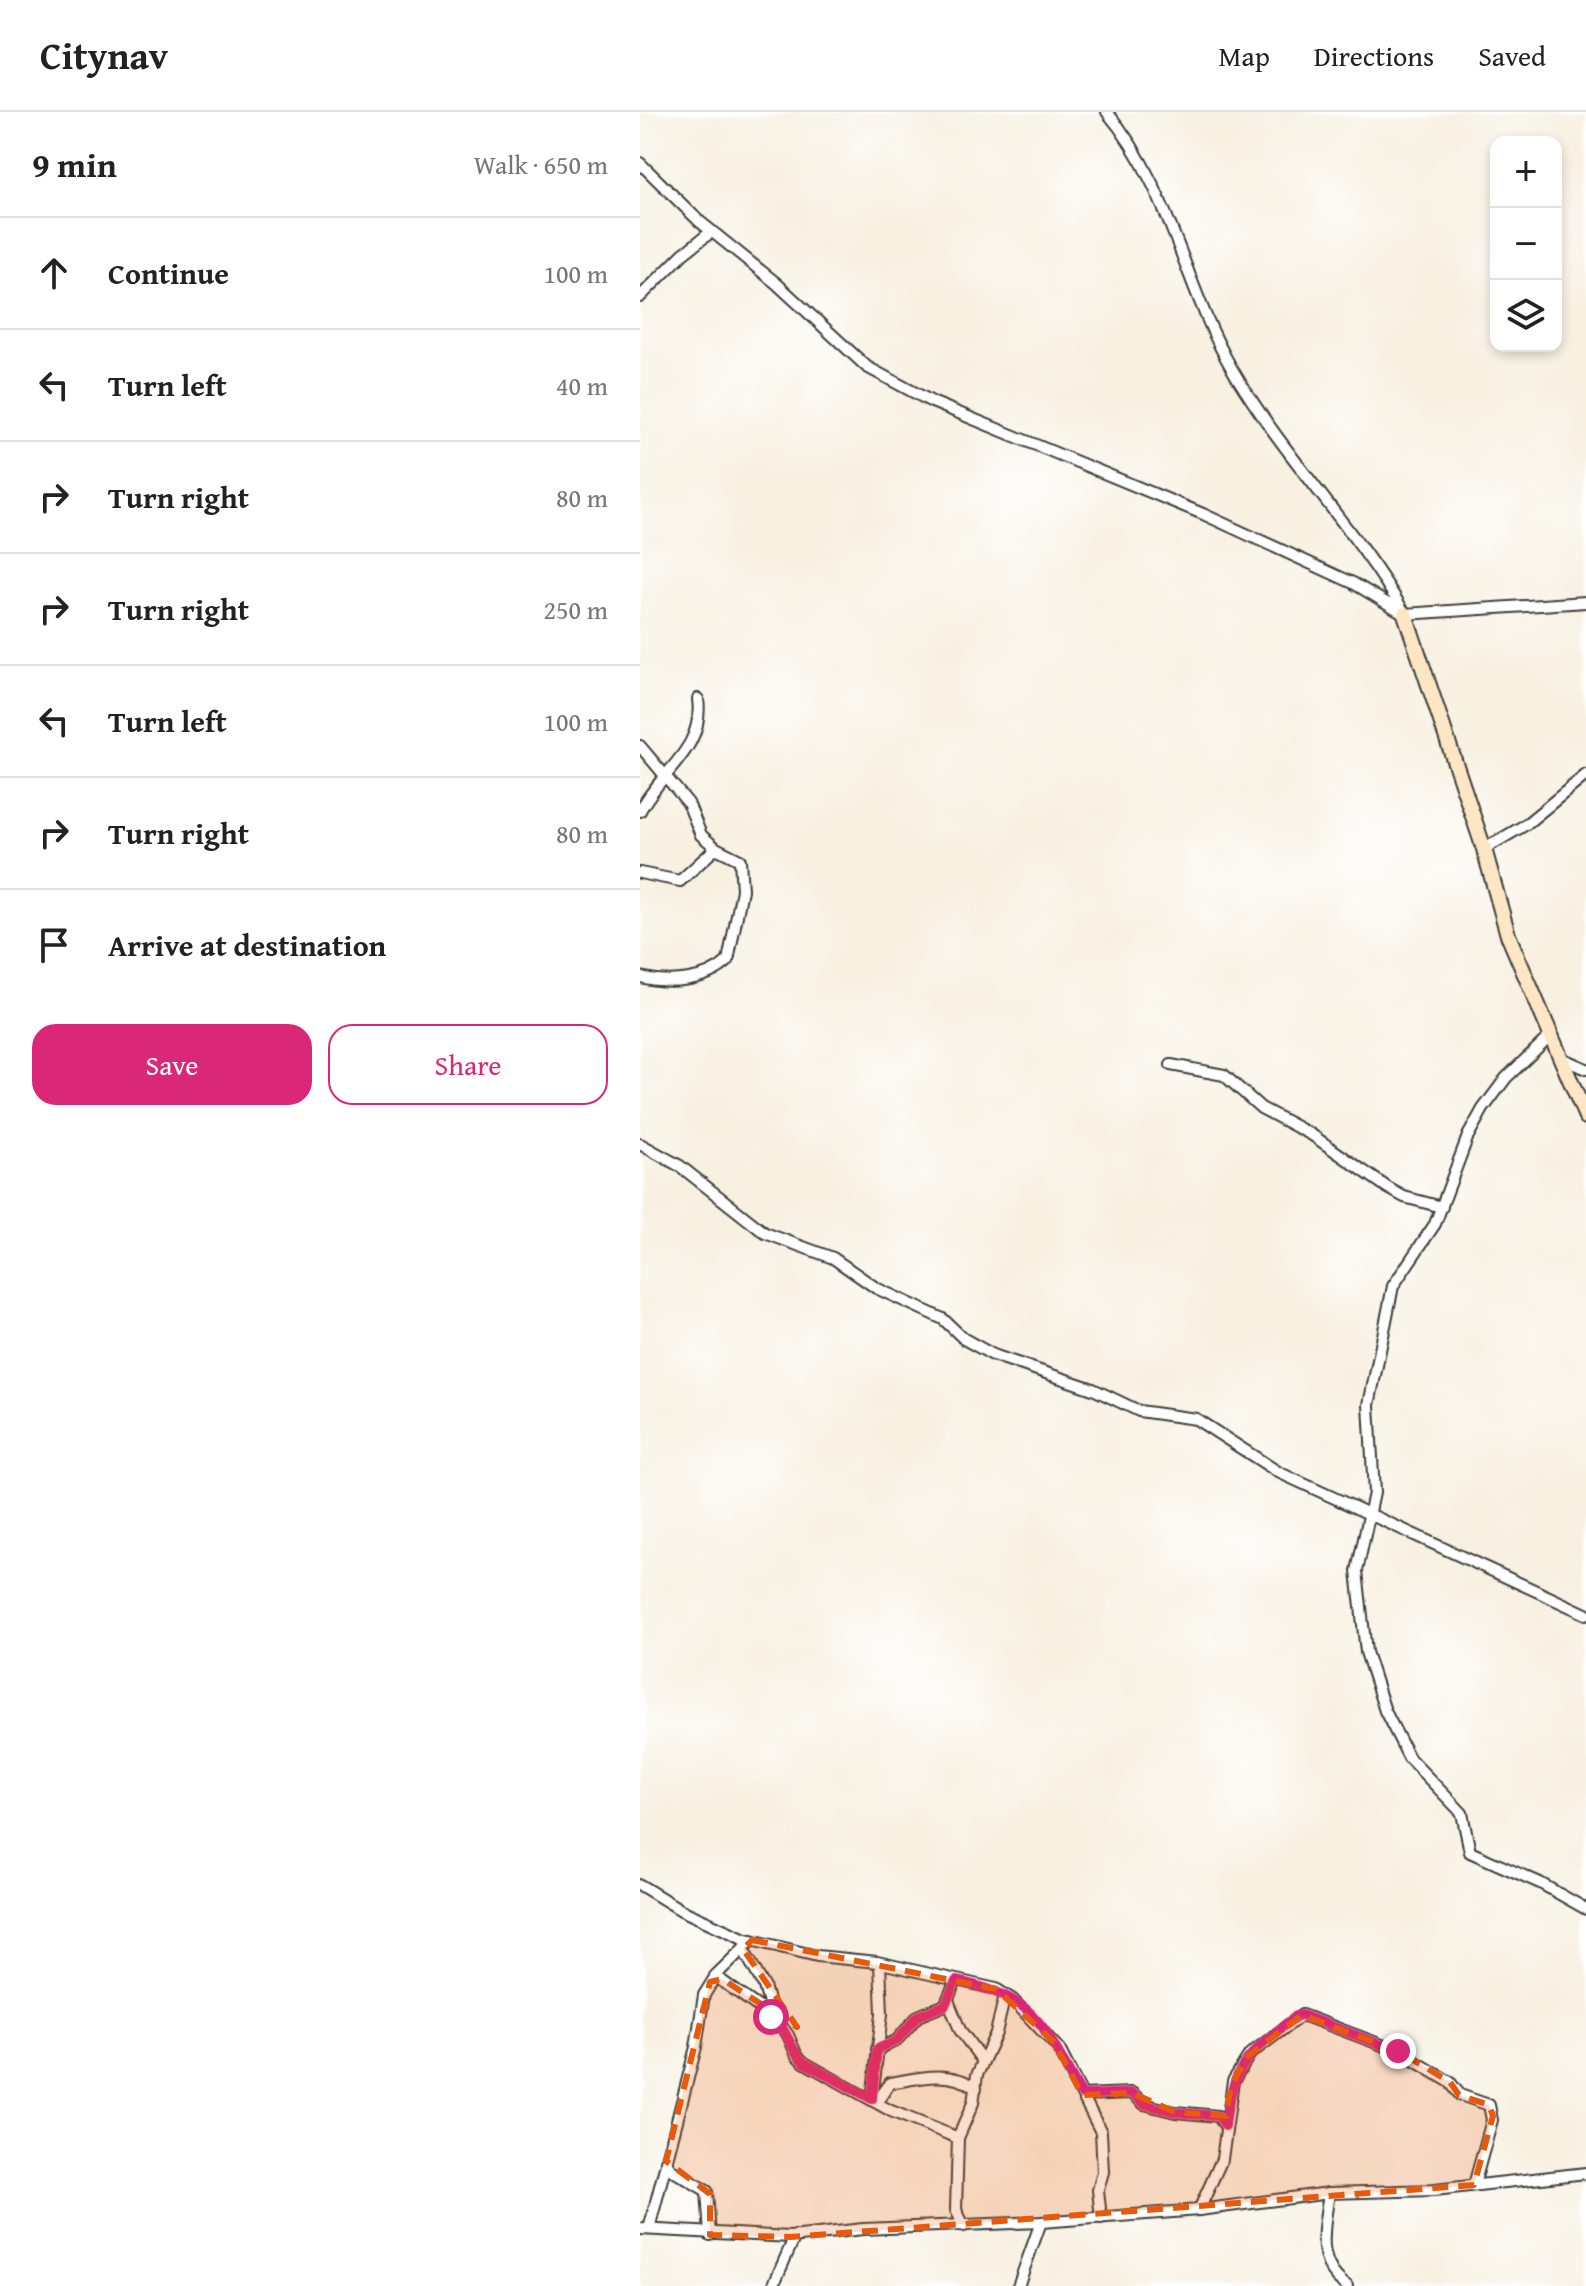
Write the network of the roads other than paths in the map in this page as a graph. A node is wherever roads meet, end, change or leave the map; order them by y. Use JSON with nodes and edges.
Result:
{"nodes":[{"id":1,"x":1107,"y":112,"type":"edge"},
{"id":2,"x":640,"y":163,"type":"edge"},
{"id":3,"x":711,"y":232,"type":"junction"},
{"id":4,"x":640,"y":297,"type":"edge"},
{"id":5,"x":1586,"y":602,"type":"edge"},
{"id":6,"x":1405,"y":614,"type":"junction"},
{"id":7,"x":698,"y":699,"type":"dead end"},
{"id":8,"x":640,"y":746,"type":"edge"},
{"id":9,"x":1586,"y":775,"type":"edge"},
{"id":10,"x":665,"y":777,"type":"junction"},
{"id":11,"x":640,"y":811,"type":"edge"},
{"id":12,"x":716,"y":848,"type":"junction"},
{"id":13,"x":1484,"y":849,"type":"junction"},
{"id":14,"x":640,"y":873,"type":"edge"},
{"id":15,"x":640,"y":977,"type":"edge"},
{"id":16,"x":1551,"y":1035,"type":"junction"},
{"id":17,"x":1561,"y":1058,"type":"junction"},
{"id":18,"x":1171,"y":1065,"type":"dead end"},
{"id":19,"x":1586,"y":1069,"type":"edge"},
{"id":20,"x":1586,"y":1117,"type":"edge"},
{"id":21,"x":640,"y":1144,"type":"edge"},
{"id":22,"x":1442,"y":1207,"type":"junction"},
{"id":23,"x":1370,"y":1516,"type":"junction"},
{"id":24,"x":1586,"y":1614,"type":"edge"},
{"id":25,"x":640,"y":1885,"type":"edge"},
{"id":26,"x":1586,"y":1909,"type":"edge"},
{"id":27,"x":752,"y":1940,"type":"junction"},
{"id":28,"x":743,"y":1949,"type":"junction"},
{"id":29,"x":880,"y":1963,"type":"junction"},
{"id":30,"x":715,"y":1976,"type":"junction"},
{"id":31,"x":956,"y":1981,"type":"junction"},
{"id":32,"x":1005,"y":1995,"type":"junction"},
{"id":33,"x":948,"y":2000,"type":"junction"},
{"id":34,"x":777,"y":2021,"type":"junction"},
{"id":35,"x":877,"y":2049,"type":"junction"},
{"id":36,"x":982,"y":2060,"type":"junction"},
{"id":37,"x":976,"y":2088,"type":"junction"},
{"id":38,"x":1082,"y":2095,"type":"junction"},
{"id":39,"x":875,"y":2101,"type":"junction"},
{"id":40,"x":1225,"y":2126,"type":"junction"},
{"id":41,"x":958,"y":2138,"type":"junction"},
{"id":42,"x":666,"y":2161,"type":"junction"},
{"id":43,"x":1586,"y":2173,"type":"edge"},
{"id":44,"x":1474,"y":2185,"type":"junction"},
{"id":45,"x":1329,"y":2193,"type":"junction"},
{"id":46,"x":1199,"y":2210,"type":"junction"},
{"id":47,"x":1101,"y":2218,"type":"junction"},
{"id":48,"x":1041,"y":2222,"type":"junction"},
{"id":49,"x":964,"y":2226,"type":"junction"},
{"id":50,"x":644,"y":2229,"type":"edge"},
{"id":51,"x":710,"y":2235,"type":"junction"},
{"id":52,"x":795,"y":2236,"type":"junction"},
{"id":53,"x":773,"y":2286,"type":"edge"},
{"id":54,"x":1018,"y":2286,"type":"edge"},
{"id":55,"x":1347,"y":2286,"type":"edge"}],
"edges":[{"from":1,"to":6,"type":"street"},
{"from":2,"to":3,"type":"street"},
{"from":3,"to":4,"type":"street"},
{"from":3,"to":6,"type":"street"},
{"from":5,"to":6,"type":"street"},
{"from":6,"to":13,"type":"main road"},
{"from":7,"to":10,"type":"street"},
{"from":8,"to":10,"type":"street"},
{"from":9,"to":13,"type":"street"},
{"from":10,"to":11,"type":"street"},
{"from":10,"to":12,"type":"street"},
{"from":12,"to":14,"type":"street"},
{"from":12,"to":15,"type":"street"},
{"from":13,"to":16,"type":"main road"},
{"from":16,"to":17,"type":"main road"},
{"from":16,"to":22,"type":"street"},
{"from":17,"to":19,"type":"street"},
{"from":17,"to":20,"type":"main road"},
{"from":18,"to":22,"type":"street"},
{"from":21,"to":23,"type":"street"},
{"from":22,"to":23,"type":"street"},
{"from":23,"to":24,"type":"street"},
{"from":23,"to":26,"type":"street"},
{"from":25,"to":27,"type":"street"},
{"from":27,"to":28,"type":"street"},
{"from":27,"to":29,"type":"street"},
{"from":28,"to":30,"type":"street"},
{"from":28,"to":34,"type":"street"},
{"from":29,"to":31,"type":"street"},
{"from":29,"to":35,"type":"street"},
{"from":30,"to":34,"type":"street"},
{"from":30,"to":42,"type":"street"},
{"from":31,"to":32,"type":"street"},
{"from":31,"to":33,"type":"street"},
{"from":32,"to":36,"type":"street"},
{"from":32,"to":38,"type":"street"},
{"from":33,"to":35,"type":"street"},
{"from":33,"to":36,"type":"street"},
{"from":34,"to":39,"type":"street"},
{"from":35,"to":39,"type":"street"},
{"from":36,"to":37,"type":"street"},
{"from":37,"to":39,"type":"street"},
{"from":37,"to":41,"type":"street"},
{"from":38,"to":40,"type":"street"},
{"from":38,"to":47,"type":"street"},
{"from":39,"to":41,"type":"street"},
{"from":40,"to":44,"type":"street"},
{"from":40,"to":46,"type":"street"},
{"from":41,"to":49,"type":"street"},
{"from":42,"to":50,"type":"street"},
{"from":42,"to":51,"type":"street"},
{"from":43,"to":44,"type":"street"},
{"from":44,"to":45,"type":"street"},
{"from":45,"to":46,"type":"street"},
{"from":45,"to":55,"type":"street"},
{"from":46,"to":47,"type":"street"},
{"from":47,"to":48,"type":"street"},
{"from":48,"to":49,"type":"street"},
{"from":48,"to":54,"type":"street"},
{"from":49,"to":52,"type":"street"},
{"from":50,"to":51,"type":"street"},
{"from":51,"to":52,"type":"street"},
{"from":52,"to":53,"type":"street"}]}
